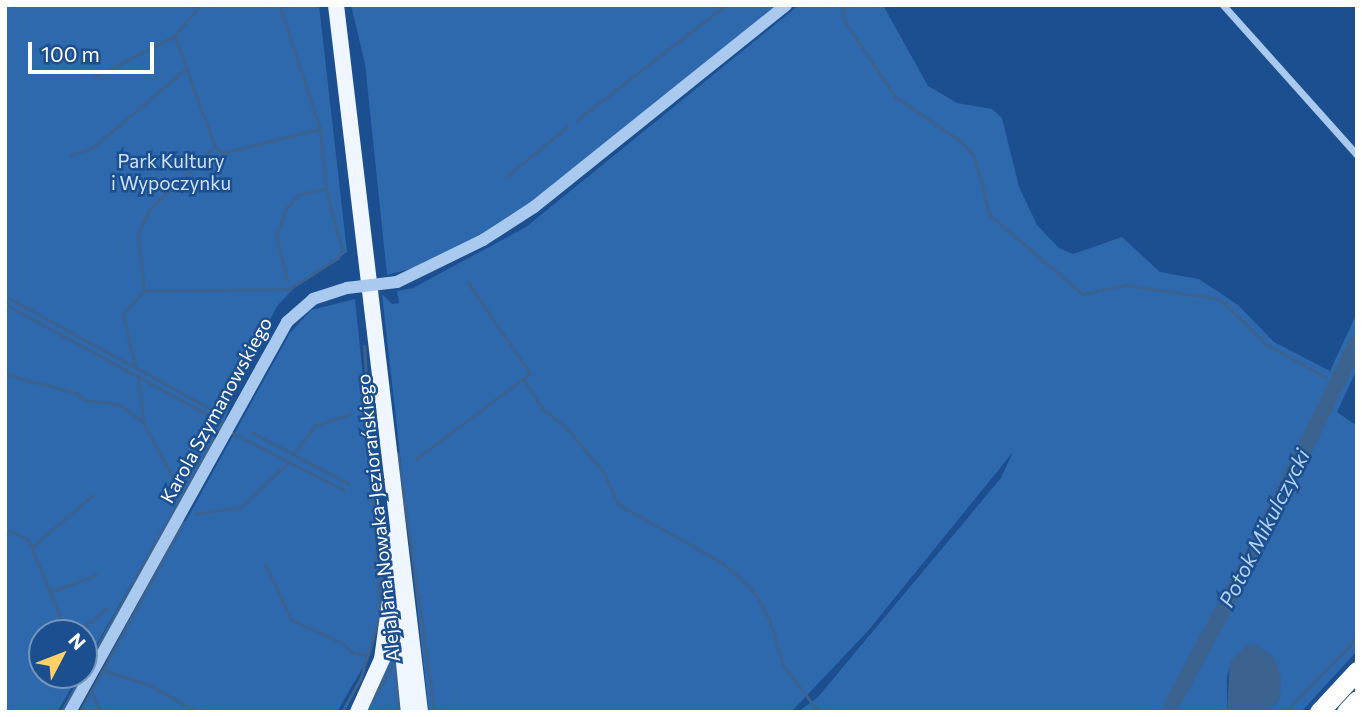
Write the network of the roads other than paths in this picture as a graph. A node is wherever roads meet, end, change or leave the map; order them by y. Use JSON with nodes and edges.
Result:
{"nodes":[{"id":1,"x":336,"y":5,"type":"edge"},
{"id":2,"x":786,"y":5,"type":"edge"},
{"id":3,"x":1223,"y":5,"type":"edge"},
{"id":4,"x":1357,"y":155,"type":"edge"},
{"id":5,"x":373,"y":321,"type":"junction"},
{"id":6,"x":391,"y":528,"type":"junction"},
{"id":7,"x":1357,"y":671,"type":"edge"},
{"id":8,"x":1357,"y":700,"type":"edge"},
{"id":9,"x":69,"y":712,"type":"edge"},
{"id":10,"x":358,"y":712,"type":"edge"},
{"id":11,"x":409,"y":712,"type":"edge"},
{"id":12,"x":421,"y":712,"type":"edge"},
{"id":13,"x":1319,"y":712,"type":"edge"},
{"id":14,"x":1346,"y":712,"type":"edge"}],
"edges":[{"from":1,"to":5,"type":"main road","name":"Aleja Jana Nowaka-Jeziorańskiego"},
{"from":2,"to":9,"type":"street","name":"Karola Szymanowskiego","bridge":true},
{"from":3,"to":4,"type":"street"},
{"from":5,"to":6,"type":"main road","name":"Aleja Jana Nowaka-Jeziorańskiego"},
{"from":5,"to":12,"type":"main road","name":"Aleja Jana Nowaka-Jeziorańskiego"},
{"from":6,"to":10,"type":"main road"},
{"from":6,"to":11,"type":"main road","name":"Aleja Jana Nowaka-Jeziorańskiego"},
{"from":7,"to":13,"type":"highway"},
{"from":8,"to":14,"type":"highway"}]}
